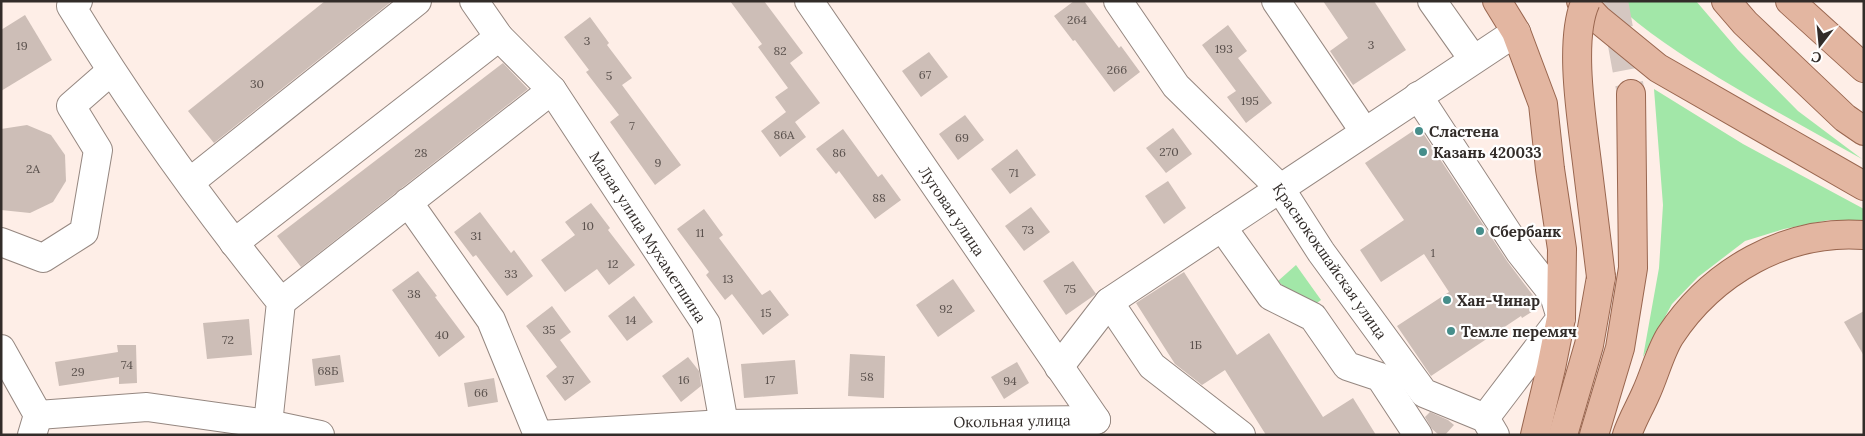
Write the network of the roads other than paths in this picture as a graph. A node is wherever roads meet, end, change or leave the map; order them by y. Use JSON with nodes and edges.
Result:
{"nodes":[{"id":1,"x":417,"y":1,"type":"edge"},
{"id":2,"x":474,"y":1,"type":"edge"},
{"id":3,"x":810,"y":1,"type":"edge"},
{"id":4,"x":1118,"y":1,"type":"edge"},
{"id":5,"x":1276,"y":1,"type":"edge"},
{"id":6,"x":1432,"y":1,"type":"edge"},
{"id":7,"x":1497,"y":1,"type":"edge"},
{"id":8,"x":1581,"y":1,"type":"edge"},
{"id":9,"x":1586,"y":1,"type":"edge"},
{"id":10,"x":1726,"y":1,"type":"edge"},
{"id":11,"x":1790,"y":1,"type":"edge"},
{"id":12,"x":72,"y":3,"type":"edge"},
{"id":13,"x":1516,"y":32,"type":"junction"},
{"id":14,"x":499,"y":37,"type":"junction"},
{"id":15,"x":1473,"y":60,"type":"junction"},
{"id":16,"x":1864,"y":68,"type":"edge"},
{"id":17,"x":111,"y":71,"type":"junction"},
{"id":18,"x":552,"y":90,"type":"junction"},
{"id":19,"x":1631,"y":94,"type":"tunnel mouth"},
{"id":20,"x":1418,"y":96,"type":"junction"},
{"id":21,"x":1364,"y":131,"type":"junction"},
{"id":22,"x":1864,"y":131,"type":"edge"},
{"id":23,"x":190,"y":182,"type":"junction"},
{"id":24,"x":1864,"y":186,"type":"edge"},
{"id":25,"x":1280,"y":188,"type":"junction"},
{"id":26,"x":408,"y":202,"type":"junction"},
{"id":27,"x":1222,"y":227,"type":"junction"},
{"id":28,"x":1864,"y":235,"type":"edge"},
{"id":29,"x":1,"y":242,"type":"edge"},
{"id":30,"x":234,"y":243,"type":"junction"},
{"id":31,"x":281,"y":302,"type":"junction"},
{"id":32,"x":1109,"y":302,"type":"junction"},
{"id":33,"x":1561,"y":318,"type":"junction"},
{"id":34,"x":1,"y":349,"type":"edge"},
{"id":35,"x":1059,"y":366,"type":"junction"},
{"id":36,"x":90,"y":423,"type":"edge"},
{"id":37,"x":268,"y":424,"type":"junction"},
{"id":38,"x":724,"y":424,"type":"junction"},
{"id":39,"x":35,"y":425,"type":"edge"},
{"id":40,"x":1095,"y":427,"type":"edge"},
{"id":41,"x":1490,"y":427,"type":"edge"},
{"id":42,"x":320,"y":435,"type":"edge"},
{"id":43,"x":539,"y":435,"type":"edge"},
{"id":44,"x":1241,"y":435,"type":"edge"},
{"id":45,"x":1418,"y":435,"type":"edge"},
{"id":46,"x":1535,"y":435,"type":"edge"},
{"id":47,"x":1563,"y":435,"type":"edge"},
{"id":48,"x":1594,"y":435,"type":"edge"},
{"id":49,"x":1627,"y":435,"type":"edge"}],
"edges":[{"from":1,"to":23,"type":"street"},
{"from":2,"to":14,"type":"street","name":"Малая улица Мухаметшина"},
{"from":3,"to":35,"type":"street","name":"Луговая улица"},
{"from":4,"to":25,"type":"street","name":"Краснококшайская улица"},
{"from":5,"to":21,"type":"street"},
{"from":6,"to":15,"type":"street"},
{"from":7,"to":13,"type":"main road"},
{"from":8,"to":24,"type":"main road"},
{"from":9,"to":47,"type":"main road","bridge":true},
{"from":10,"to":22,"type":"main road"},
{"from":11,"to":16,"type":"main road"},
{"from":12,"to":17,"type":"street"},
{"from":13,"to":15,"type":"street"},
{"from":13,"to":33,"type":"main road"},
{"from":14,"to":18,"type":"street","name":"Малая улица Мухаметшина"},
{"from":14,"to":30,"type":"street"},
{"from":15,"to":20,"type":"street"},
{"from":17,"to":23,"type":"street"},
{"from":17,"to":29,"type":"street"},
{"from":18,"to":26,"type":"street"},
{"from":18,"to":38,"type":"street","name":"Малая улица Мухаметшина"},
{"from":19,"to":48,"type":"main road"},
{"from":20,"to":21,"type":"street"},
{"from":20,"to":33,"type":"street"},
{"from":21,"to":25,"type":"street"},
{"from":23,"to":30,"type":"street"},
{"from":25,"to":27,"type":"street"},
{"from":25,"to":41,"type":"street","name":"Краснококшайская улица"},
{"from":26,"to":31,"type":"street"},
{"from":26,"to":43,"type":"street"},
{"from":27,"to":32,"type":"street"},
{"from":27,"to":45,"type":"street"},
{"from":28,"to":49,"type":"main road"},
{"from":30,"to":31,"type":"street"},
{"from":31,"to":37,"type":"street"},
{"from":32,"to":35,"type":"street"},
{"from":32,"to":44,"type":"street"},
{"from":33,"to":41,"type":"street"},
{"from":33,"to":46,"type":"main road"},
{"from":34,"to":39,"type":"street"},
{"from":35,"to":40,"type":"street","name":"Луговая улица"},
{"from":36,"to":37,"type":"street"},
{"from":36,"to":39,"type":"street"},
{"from":37,"to":42,"type":"street"},
{"from":38,"to":40,"type":"street","name":"Окольная улица"},
{"from":38,"to":43,"type":"street","name":"Окольная улица"}]}
